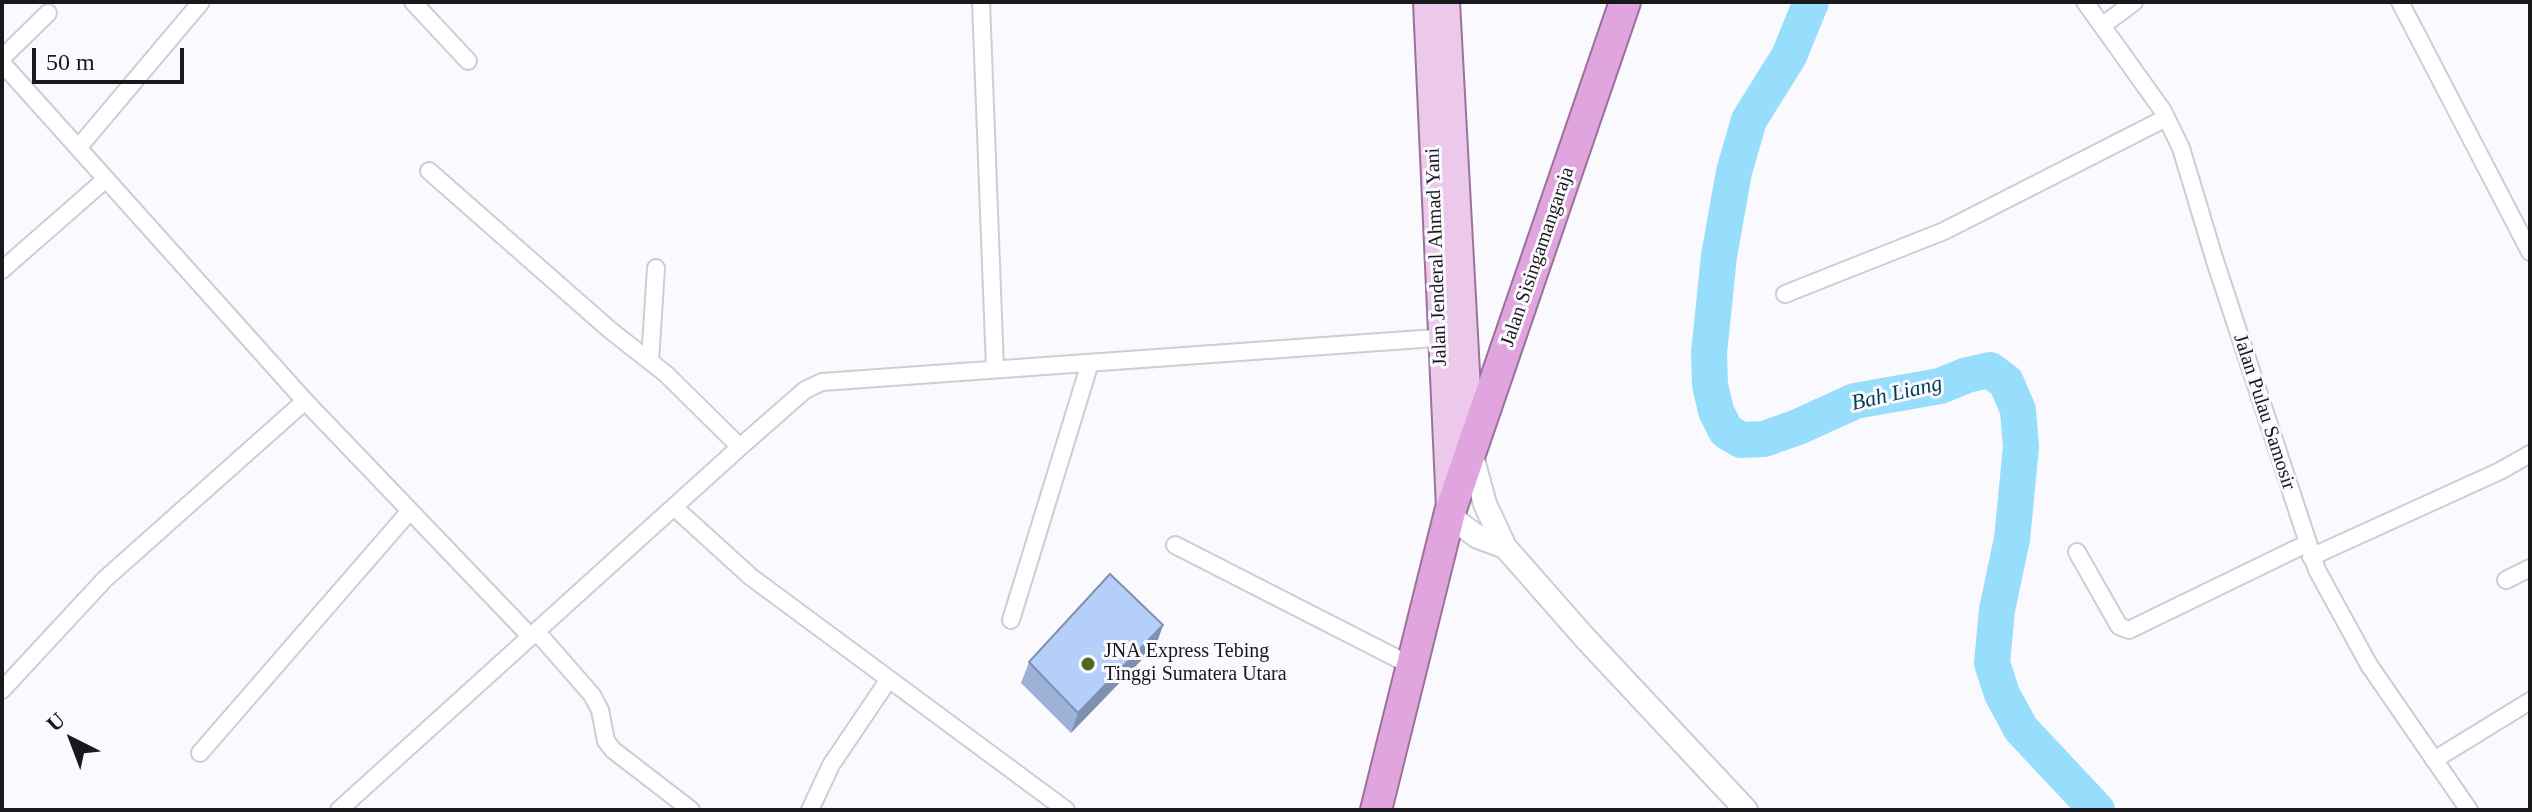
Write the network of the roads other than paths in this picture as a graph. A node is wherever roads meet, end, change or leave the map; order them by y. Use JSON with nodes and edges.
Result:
{"nodes":[{"id":1,"x":201,"y":2,"type":"edge"},
{"id":2,"x":413,"y":2,"type":"edge"},
{"id":3,"x":981,"y":2,"type":"edge"},
{"id":4,"x":1427,"y":2,"type":"edge"},
{"id":5,"x":1446,"y":2,"type":"edge"},
{"id":6,"x":1625,"y":2,"type":"edge"},
{"id":7,"x":2085,"y":2,"type":"edge"},
{"id":8,"x":2134,"y":2,"type":"edge"},
{"id":9,"x":2400,"y":2,"type":"edge"},
{"id":10,"x":48,"y":13,"type":"dead end"},
{"id":11,"x":2102,"y":26,"type":"junction"},
{"id":12,"x":2,"y":60,"type":"edge"},
{"id":13,"x":468,"y":61,"type":"dead end"},
{"id":14,"x":2166,"y":118,"type":"junction"},
{"id":15,"x":78,"y":148,"type":"junction"},
{"id":16,"x":429,"y":171,"type":"dead end"},
{"id":17,"x":106,"y":179,"type":"junction"},
{"id":18,"x":2530,"y":252,"type":"edge"},
{"id":19,"x":656,"y":268,"type":"dead end"},
{"id":20,"x":2,"y":270,"type":"edge"},
{"id":21,"x":1785,"y":294,"type":"dead end"},
{"id":22,"x":1452,"y":337,"type":"junction"},
{"id":23,"x":650,"y":361,"type":"junction"},
{"id":24,"x":1090,"y":363,"type":"junction"},
{"id":25,"x":995,"y":369,"type":"junction"},
{"id":26,"x":305,"y":401,"type":"junction"},
{"id":27,"x":740,"y":447,"type":"junction"},
{"id":28,"x":1471,"y":452,"type":"junction"},
{"id":29,"x":2530,"y":454,"type":"edge"},
{"id":30,"x":675,"y":508,"type":"junction"},
{"id":31,"x":409,"y":512,"type":"junction"},
{"id":32,"x":1450,"y":512,"type":"junction"},
{"id":33,"x":1175,"y":545,"type":"dead end"},
{"id":34,"x":1505,"y":547,"type":"junction"},
{"id":35,"x":2309,"y":550,"type":"junction"},
{"id":36,"x":2077,"y":552,"type":"dead end"},
{"id":37,"x":2530,"y":568,"type":"edge"},
{"id":38,"x":2506,"y":580,"type":"dead end"},
{"id":39,"x":1011,"y":620,"type":"dead end"},
{"id":40,"x":534,"y":634,"type":"junction"},
{"id":41,"x":1412,"y":666,"type":"junction"},
{"id":42,"x":889,"y":679,"type":"junction"},
{"id":43,"x":2,"y":690,"type":"edge"},
{"id":44,"x":2530,"y":701,"type":"edge"},
{"id":45,"x":200,"y":753,"type":"dead end"},
{"id":46,"x":2434,"y":760,"type":"junction"},
{"id":47,"x":339,"y":810,"type":"edge"},
{"id":48,"x":691,"y":810,"type":"edge"},
{"id":49,"x":810,"y":810,"type":"edge"},
{"id":50,"x":1066,"y":810,"type":"edge"},
{"id":51,"x":1376,"y":810,"type":"edge"},
{"id":52,"x":1746,"y":810,"type":"edge"},
{"id":53,"x":2469,"y":810,"type":"edge"}],
"edges":[{"from":1,"to":15,"type":"street"},
{"from":2,"to":13,"type":"street"},
{"from":3,"to":25,"type":"street"},
{"from":4,"to":22,"type":"main road","name":"Jalan Jenderal Ahmad Yani"},
{"from":5,"to":22,"type":"main road","name":"Jalan Jenderal Ahmad Yani"},
{"from":6,"to":28,"type":"highway","name":"Jalan Sisingamangaraja"},
{"from":7,"to":11,"type":"street","name":"Jalan Pulau Samosir"},
{"from":8,"to":11,"type":"street"},
{"from":9,"to":18,"type":"street"},
{"from":10,"to":12,"type":"street"},
{"from":11,"to":14,"type":"street","name":"Jalan Pulau Samosir"},
{"from":12,"to":15,"type":"street"},
{"from":14,"to":21,"type":"street"},
{"from":14,"to":35,"type":"street","name":"Jalan Pulau Samosir"},
{"from":15,"to":17,"type":"street"},
{"from":16,"to":23,"type":"street"},
{"from":17,"to":20,"type":"street"},
{"from":17,"to":26,"type":"street"},
{"from":19,"to":23,"type":"street"},
{"from":22,"to":24,"type":"street"},
{"from":22,"to":28,"type":"main road","name":"Jalan Jenderal Ahmad Yani"},
{"from":22,"to":32,"type":"main road","name":"Jalan Jenderal Ahmad Yani"},
{"from":23,"to":27,"type":"street"},
{"from":24,"to":25,"type":"street"},
{"from":24,"to":39,"type":"street"},
{"from":25,"to":27,"type":"street"},
{"from":26,"to":31,"type":"street"},
{"from":26,"to":43,"type":"street"},
{"from":27,"to":30,"type":"street"},
{"from":28,"to":32,"type":"highway","name":"Jalan Sisingamangaraja"},
{"from":28,"to":34,"type":"street"},
{"from":29,"to":35,"type":"street"},
{"from":30,"to":40,"type":"street"},
{"from":30,"to":42,"type":"street"},
{"from":31,"to":40,"type":"street"},
{"from":31,"to":45,"type":"street"},
{"from":32,"to":34,"type":"street"},
{"from":32,"to":41,"type":"highway","name":"Jalan Sisingamangaraja"},
{"from":33,"to":41,"type":"street"},
{"from":34,"to":52,"type":"street"},
{"from":35,"to":36,"type":"street"},
{"from":35,"to":46,"type":"street","name":"Jalan Pulau Samosir"},
{"from":37,"to":38,"type":"street"},
{"from":40,"to":47,"type":"street"},
{"from":40,"to":48,"type":"street"},
{"from":41,"to":51,"type":"highway","name":"Jalan Sisingamangaraja"},
{"from":42,"to":49,"type":"street"},
{"from":42,"to":50,"type":"street"},
{"from":44,"to":46,"type":"street"},
{"from":46,"to":53,"type":"street","name":"Jalan Pulau Samosir"}]}
